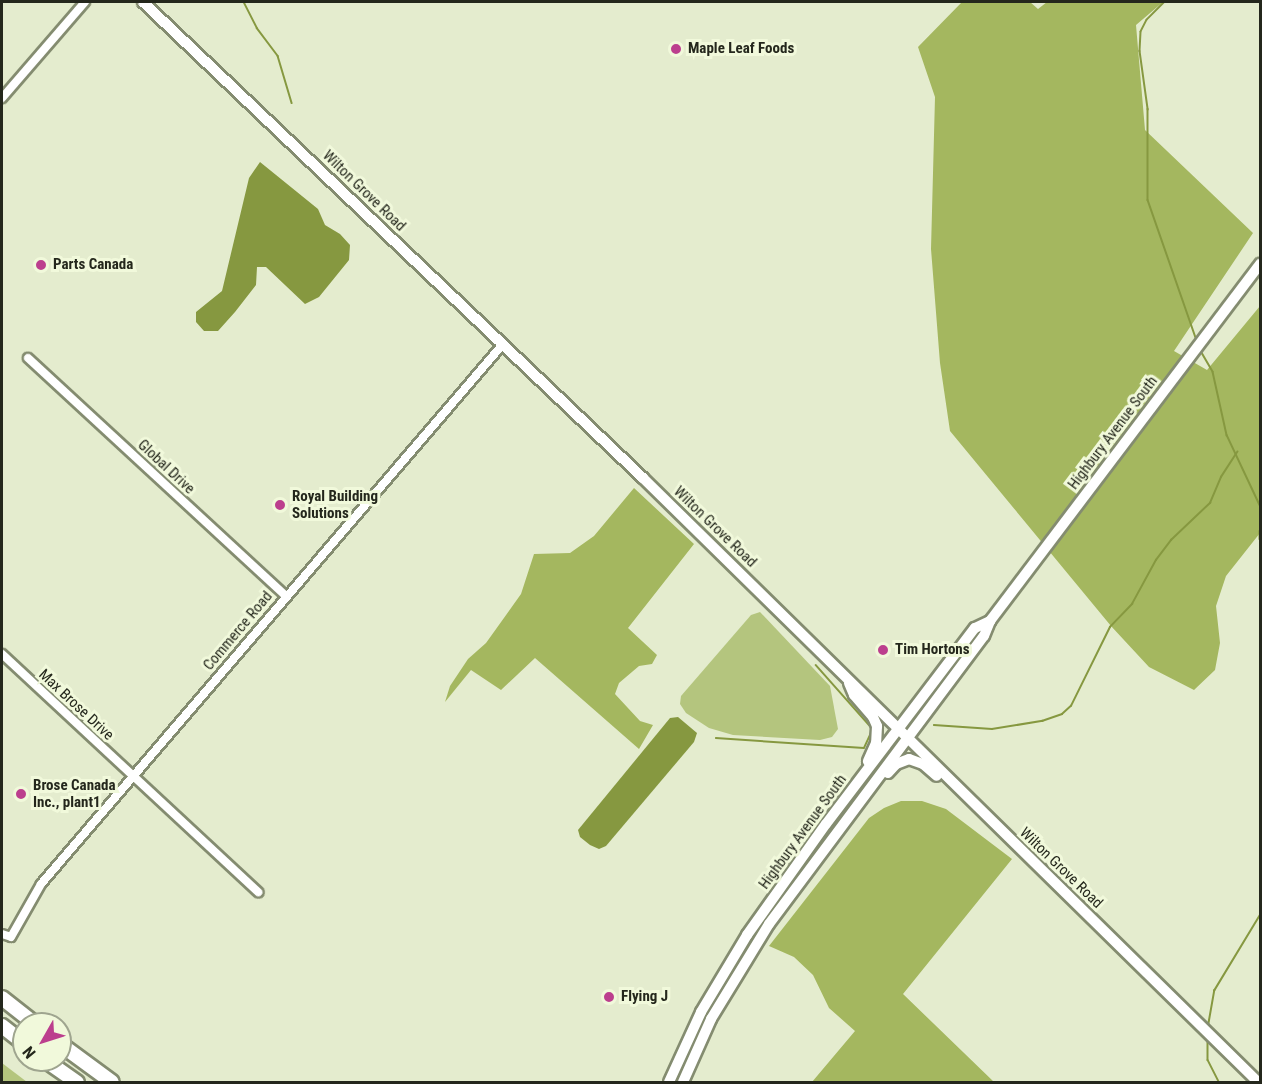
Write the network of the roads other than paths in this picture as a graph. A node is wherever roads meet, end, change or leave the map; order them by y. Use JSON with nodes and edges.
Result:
{"nodes":[{"id":1,"x":85,"y":2,"type":"edge"},
{"id":2,"x":143,"y":2,"type":"edge"},
{"id":3,"x":2,"y":98,"type":"edge"},
{"id":4,"x":1260,"y":264,"type":"edge"},
{"id":5,"x":503,"y":344,"type":"junction"},
{"id":6,"x":28,"y":358,"type":"dead end"},
{"id":7,"x":286,"y":596,"type":"junction"},
{"id":8,"x":990,"y":621,"type":"junction"},
{"id":9,"x":2,"y":654,"type":"edge"},
{"id":10,"x":849,"y":680,"type":"junction"},
{"id":11,"x":899,"y":729,"type":"junction"},
{"id":12,"x":908,"y":738,"type":"junction"},
{"id":13,"x":133,"y":776,"type":"junction"},
{"id":14,"x":854,"y":788,"type":"junction"},
{"id":15,"x":865,"y":797,"type":"junction"},
{"id":16,"x":990,"y":820,"type":"junction"},
{"id":17,"x":258,"y":891,"type":"dead end"},
{"id":18,"x":2,"y":934,"type":"edge"},
{"id":19,"x":2,"y":998,"type":"edge"},
{"id":20,"x":20,"y":1012,"type":"edge"},
{"id":21,"x":72,"y":1053,"type":"edge"},
{"id":22,"x":62,"y":1072,"type":"edge"},
{"id":23,"x":77,"y":1083,"type":"edge"},
{"id":24,"x":112,"y":1083,"type":"edge"},
{"id":25,"x":669,"y":1083,"type":"edge"},
{"id":26,"x":682,"y":1083,"type":"edge"},
{"id":27,"x":1258,"y":1083,"type":"edge"}],
"edges":[{"from":1,"to":3,"type":"street"},
{"from":2,"to":5,"type":"main road","name":"Wilton Grove Road"},
{"from":4,"to":8,"type":"main road","name":"Highbury Avenue South"},
{"from":5,"to":7,"type":"street","name":"Commerce Road"},
{"from":5,"to":10,"type":"main road","name":"Wilton Grove Road"},
{"from":6,"to":7,"type":"street","name":"Global Drive"},
{"from":7,"to":13,"type":"street","name":"Commerce Road"},
{"from":8,"to":11,"type":"main road","name":"Highbury Avenue South"},
{"from":8,"to":12,"type":"main road","name":"Highbury Avenue South"},
{"from":9,"to":13,"type":"street","name":"Max Brose Drive"},
{"from":10,"to":11,"type":"main road","name":"Wilton Grove Road"},
{"from":10,"to":14,"type":"main road"},
{"from":11,"to":12,"type":"main road","name":"Wilton Grove Road"},
{"from":11,"to":14,"type":"main road","name":"Highbury Avenue South"},
{"from":12,"to":15,"type":"main road","name":"Highbury Avenue South"},
{"from":12,"to":16,"type":"main road","name":"Wilton Grove Road"},
{"from":13,"to":17,"type":"street","name":"Max Brose Drive"},
{"from":13,"to":18,"type":"street","name":"Commerce Road"},
{"from":14,"to":25,"type":"main road","name":"Highbury Avenue South"},
{"from":15,"to":16,"type":"main road"},
{"from":15,"to":26,"type":"main road","name":"Highbury Avenue South"},
{"from":16,"to":27,"type":"main road","name":"Wilton Grove Road"},
{"from":19,"to":20,"type":"highway"},
{"from":21,"to":24,"type":"highway"},
{"from":22,"to":23,"type":"highway"}]}
